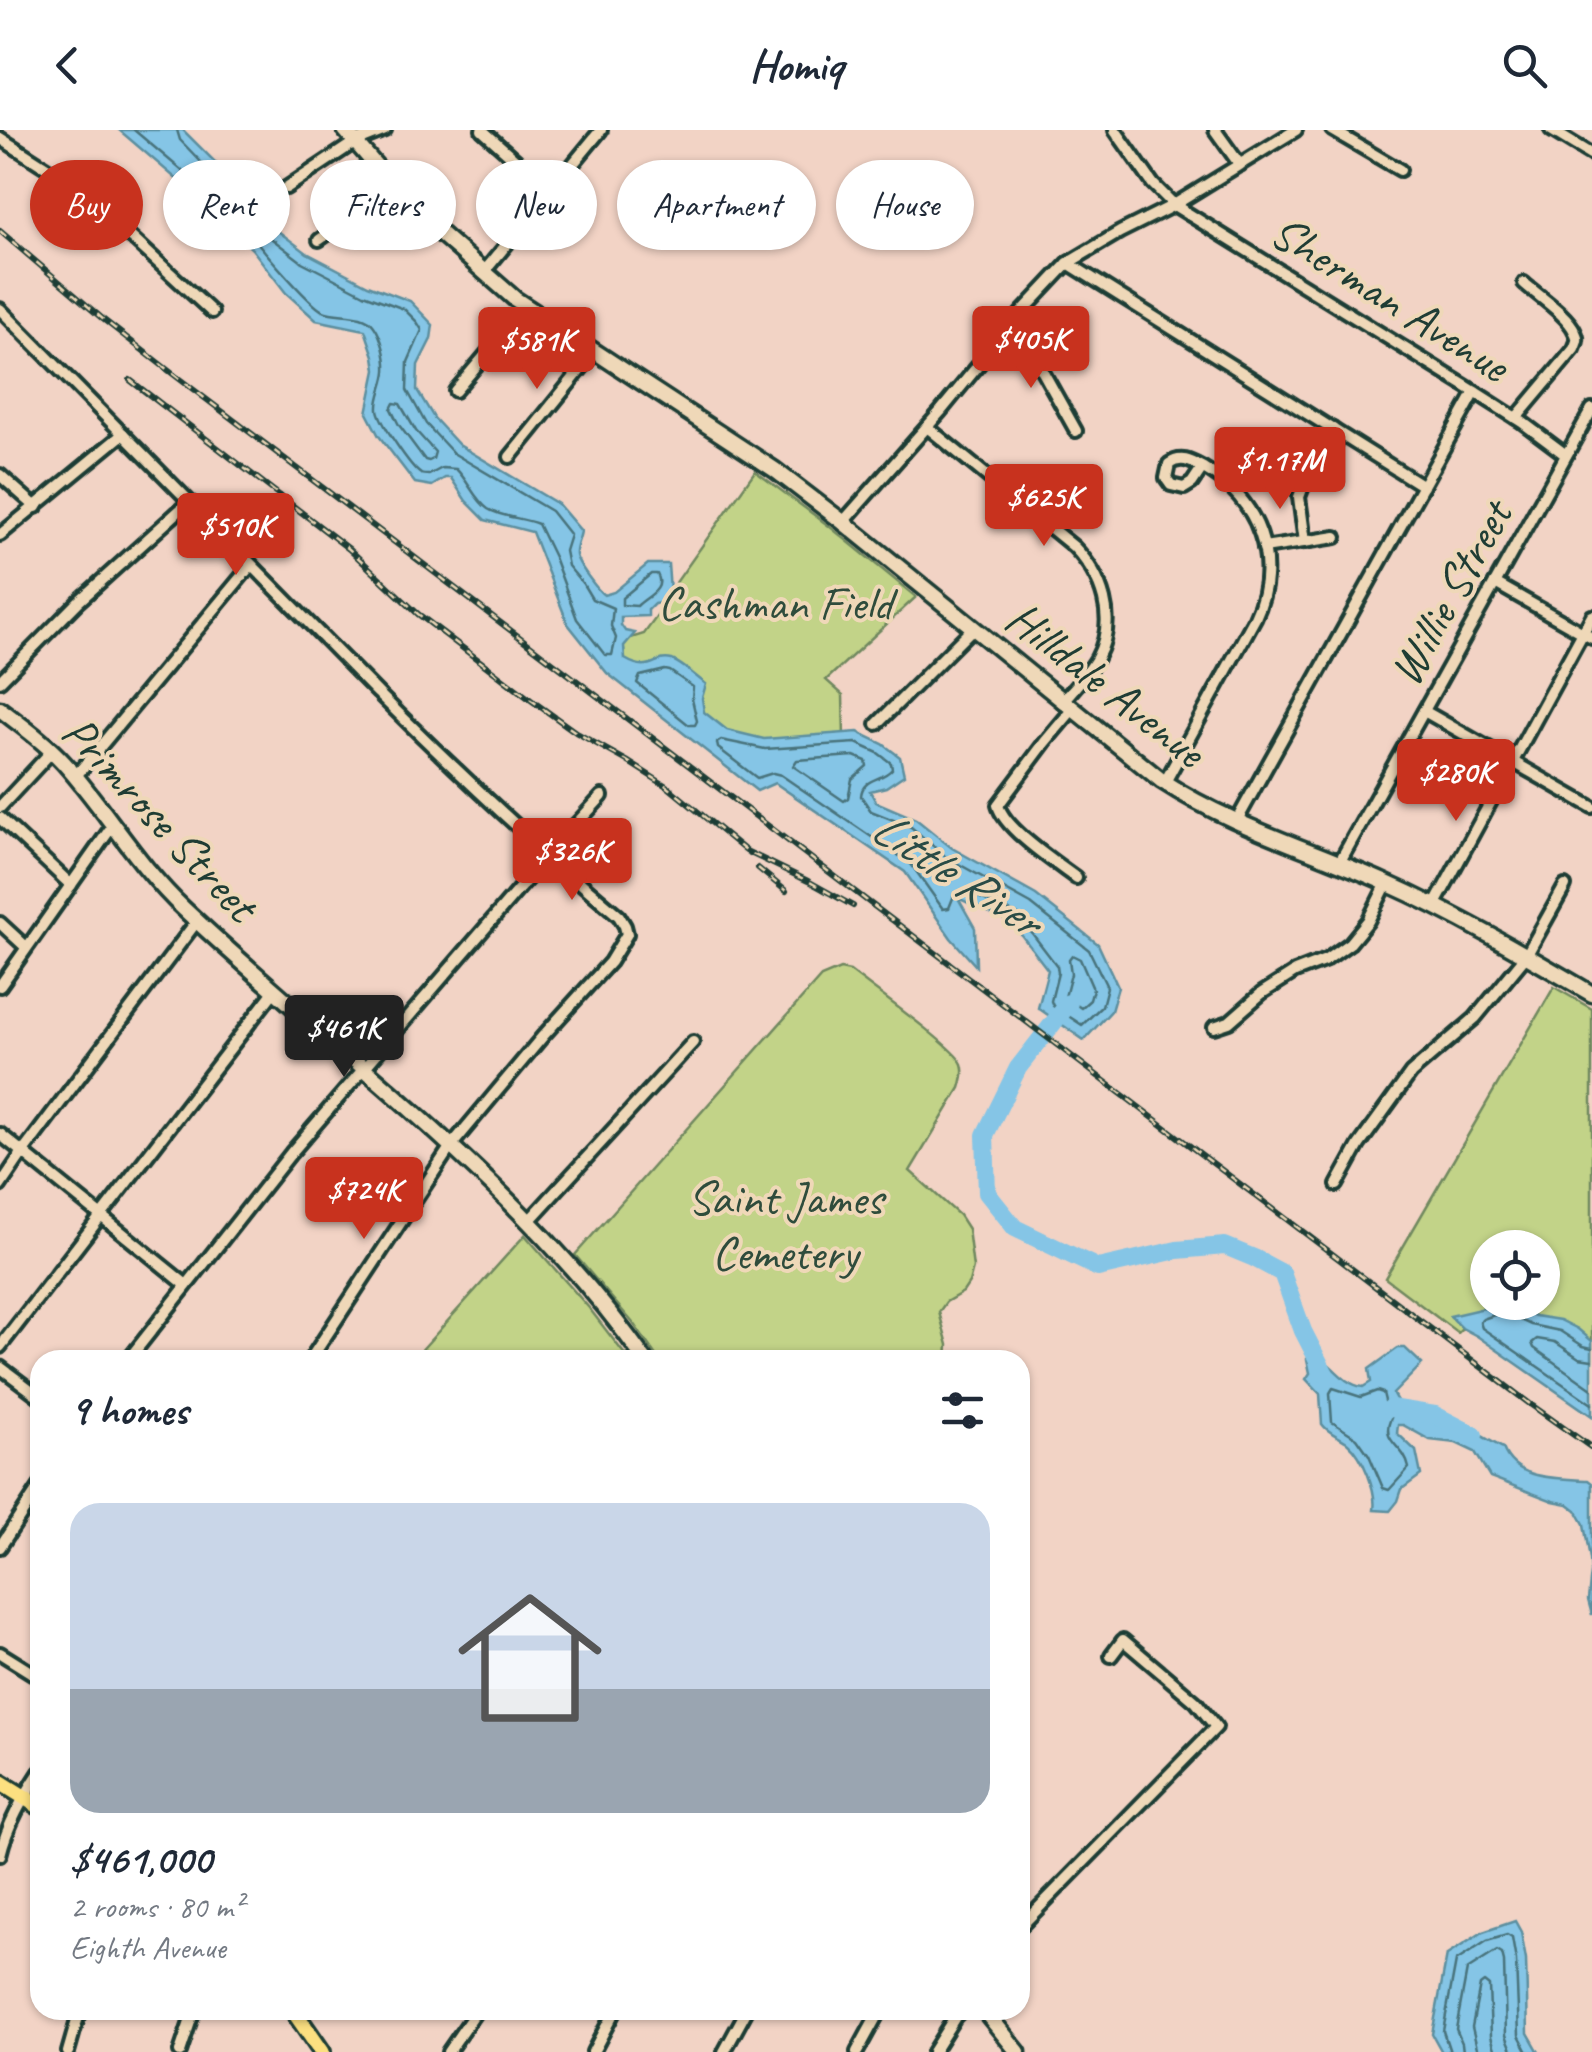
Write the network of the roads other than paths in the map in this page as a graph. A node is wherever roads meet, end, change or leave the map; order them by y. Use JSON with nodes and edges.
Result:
{"nodes":[{"id":1,"x":384,"y":130,"type":"edge"},
{"id":2,"x":482,"y":130,"type":"edge"},
{"id":3,"x":601,"y":130,"type":"edge"},
{"id":4,"x":1115,"y":130,"type":"edge"},
{"id":5,"x":1215,"y":130,"type":"edge"},
{"id":6,"x":1296,"y":130,"type":"edge"},
{"id":7,"x":1332,"y":130,"type":"edge"},
{"id":8,"x":1551,"y":130,"type":"edge"},
{"id":9,"x":350,"y":136,"type":"edge"},
{"id":10,"x":0,"y":138,"type":"edge"},
{"id":11,"x":1592,"y":155,"type":"edge"},
{"id":12,"x":371,"y":160,"type":"edge"},
{"id":13,"x":516,"y":160,"type":"edge"},
{"id":14,"x":576,"y":160,"type":"edge"},
{"id":15,"x":1240,"y":165,"type":"junction"},
{"id":16,"x":1400,"y":170,"type":"dead end"},
{"id":17,"x":290,"y":185,"type":"edge"},
{"id":18,"x":1174,"y":205,"type":"junction"},
{"id":19,"x":456,"y":248,"type":"edge"},
{"id":20,"x":502,"y":250,"type":"edge"},
{"id":21,"x":1068,"y":264,"type":"junction"},
{"id":22,"x":483,"y":273,"type":"junction"},
{"id":23,"x":1524,"y":283,"type":"dead end"},
{"id":24,"x":526,"y":307,"type":"junction"},
{"id":25,"x":0,"y":308,"type":"edge"},
{"id":26,"x":212,"y":312,"type":"dead end"},
{"id":27,"x":1004,"y":334,"type":"junction"},
{"id":28,"x":594,"y":353,"type":"junction"},
{"id":29,"x":455,"y":391,"type":"dead end"},
{"id":30,"x":1475,"y":392,"type":"junction"},
{"id":31,"x":1592,"y":408,"type":"edge"},
{"id":32,"x":1516,"y":418,"type":"junction"},
{"id":33,"x":927,"y":427,"type":"junction"},
{"id":34,"x":1333,"y":429,"type":"junction"},
{"id":35,"x":1076,"y":430,"type":"dead end"},
{"id":36,"x":123,"y":434,"type":"junction"},
{"id":37,"x":1566,"y":455,"type":"junction"},
{"id":38,"x":510,"y":457,"type":"dead end"},
{"id":39,"x":1202,"y":468,"type":"dead end"},
{"id":40,"x":0,"y":475,"type":"edge"},
{"id":41,"x":1423,"y":486,"type":"junction"},
{"id":42,"x":189,"y":502,"type":"junction"},
{"id":43,"x":36,"y":507,"type":"junction"},
{"id":44,"x":843,"y":522,"type":"junction"},
{"id":45,"x":0,"y":536,"type":"edge"},
{"id":46,"x":1336,"y":537,"type":"dead end"},
{"id":47,"x":1305,"y":542,"type":"junction"},
{"id":48,"x":1264,"y":548,"type":"junction"},
{"id":49,"x":251,"y":565,"type":"junction"},
{"id":50,"x":1495,"y":583,"type":"junction"},
{"id":51,"x":1592,"y":616,"type":"edge"},
{"id":52,"x":972,"y":629,"type":"junction"},
{"id":53,"x":1588,"y":635,"type":"edge"},
{"id":54,"x":0,"y":681,"type":"edge"},
{"id":55,"x":1067,"y":706,"type":"junction"},
{"id":56,"x":0,"y":709,"type":"edge"},
{"id":57,"x":1424,"y":711,"type":"junction"},
{"id":58,"x":877,"y":724,"type":"dead end"},
{"id":59,"x":52,"y":751,"type":"junction"},
{"id":60,"x":1513,"y":762,"type":"junction"},
{"id":61,"x":76,"y":777,"type":"junction"},
{"id":62,"x":1164,"y":782,"type":"junction"},
{"id":63,"x":602,"y":796,"type":"dead end"},
{"id":64,"x":1592,"y":807,"type":"edge"},
{"id":65,"x":0,"y":808,"type":"edge"},
{"id":66,"x":0,"y":818,"type":"edge"},
{"id":67,"x":1237,"y":820,"type":"junction"},
{"id":68,"x":113,"y":825,"type":"junction"},
{"id":69,"x":548,"y":855,"type":"junction"},
{"id":70,"x":1339,"y":863,"type":"junction"},
{"id":71,"x":1076,"y":878,"type":"dead end"},
{"id":72,"x":1386,"y":883,"type":"junction"},
{"id":73,"x":70,"y":885,"type":"junction"},
{"id":74,"x":1565,"y":886,"type":"dead end"},
{"id":75,"x":1434,"y":906,"type":"junction"},
{"id":76,"x":198,"y":921,"type":"junction"},
{"id":77,"x":0,"y":922,"type":"edge"},
{"id":78,"x":26,"y":947,"type":"junction"},
{"id":79,"x":1526,"y":956,"type":"junction"},
{"id":80,"x":0,"y":986,"type":"edge"},
{"id":81,"x":275,"y":990,"type":"junction"},
{"id":82,"x":1592,"y":994,"type":"edge"},
{"id":83,"x":1214,"y":1027,"type":"dead end"},
{"id":84,"x":693,"y":1042,"type":"dead end"},
{"id":85,"x":363,"y":1068,"type":"junction"},
{"id":86,"x":0,"y":1134,"type":"edge"},
{"id":87,"x":451,"y":1146,"type":"junction"},
{"id":88,"x":23,"y":1152,"type":"junction"},
{"id":89,"x":1337,"y":1184,"type":"dead end"},
{"id":90,"x":0,"y":1186,"type":"edge"},
{"id":91,"x":102,"y":1215,"type":"junction"},
{"id":92,"x":528,"y":1222,"type":"junction"},
{"id":93,"x":186,"y":1284,"type":"junction"},
{"id":94,"x":0,"y":1347,"type":"edge"},
{"id":95,"x":136,"y":1350,"type":"edge"},
{"id":96,"x":317,"y":1350,"type":"edge"},
{"id":97,"x":637,"y":1350,"type":"edge"},
{"id":98,"x":0,"y":1367,"type":"edge"},
{"id":99,"x":30,"y":1390,"type":"edge"},
{"id":100,"x":30,"y":1501,"type":"edge"},
{"id":101,"x":0,"y":1547,"type":"edge"},
{"id":102,"x":0,"y":1653,"type":"edge"},
{"id":103,"x":1110,"y":1656,"type":"dead end"},
{"id":104,"x":30,"y":1672,"type":"edge"},
{"id":105,"x":0,"y":1782,"type":"edge"},
{"id":106,"x":30,"y":1787,"type":"edge"},
{"id":107,"x":24,"y":1796,"type":"junction"},
{"id":108,"x":30,"y":1800,"type":"edge"},
{"id":109,"x":0,"y":1855,"type":"edge"},
{"id":110,"x":1030,"y":1917,"type":"edge"},
{"id":111,"x":77,"y":2020,"type":"edge"},
{"id":112,"x":191,"y":2020,"type":"edge"},
{"id":113,"x":304,"y":2020,"type":"edge"},
{"id":114,"x":469,"y":2020,"type":"edge"},
{"id":115,"x":611,"y":2020,"type":"edge"},
{"id":116,"x":742,"y":2020,"type":"edge"},
{"id":117,"x":875,"y":2020,"type":"edge"},
{"id":118,"x":952,"y":2020,"type":"edge"},
{"id":119,"x":992,"y":2020,"type":"edge"},
{"id":120,"x":1016,"y":2051,"type":"edge"},
{"id":121,"x":68,"y":2052,"type":"edge"},
{"id":122,"x":180,"y":2052,"type":"edge"},
{"id":123,"x":322,"y":2052,"type":"edge"},
{"id":124,"x":448,"y":2052,"type":"edge"},
{"id":125,"x":593,"y":2052,"type":"edge"},
{"id":126,"x":724,"y":2052,"type":"edge"},
{"id":127,"x":857,"y":2052,"type":"edge"},
{"id":128,"x":933,"y":2052,"type":"edge"}],
"edges":[{"from":1,"to":9,"type":"street"},
{"from":2,"to":13,"type":"street"},
{"from":3,"to":14,"type":"street"},
{"from":4,"to":18,"type":"street","name":"Sherman Avenue"},
{"from":5,"to":15,"type":"street"},
{"from":6,"to":15,"type":"street"},
{"from":7,"to":16,"type":"street"},
{"from":8,"to":11,"type":"street"},
{"from":9,"to":12,"type":"main road","name":"Hilldale Avenue"},
{"from":9,"to":17,"type":"street"},
{"from":10,"to":26,"type":"street"},
{"from":15,"to":18,"type":"street"},
{"from":18,"to":21,"type":"street"},
{"from":18,"to":30,"type":"street","name":"Sherman Avenue"},
{"from":19,"to":22,"type":"main road","name":"Hilldale Avenue"},
{"from":20,"to":22,"type":"street"},
{"from":21,"to":27,"type":"street"},
{"from":21,"to":34,"type":"street"},
{"from":22,"to":24,"type":"main road","name":"Hilldale Avenue"},
{"from":23,"to":32,"type":"street"},
{"from":24,"to":28,"type":"main road","name":"Hilldale Avenue"},
{"from":24,"to":29,"type":"street"},
{"from":25,"to":36,"type":"street"},
{"from":27,"to":33,"type":"street"},
{"from":27,"to":35,"type":"street"},
{"from":28,"to":38,"type":"street"},
{"from":28,"to":44,"type":"main road","name":"Hilldale Avenue"},
{"from":30,"to":32,"type":"street","name":"Sherman Avenue"},
{"from":30,"to":41,"type":"street"},
{"from":31,"to":37,"type":"street","name":"Willie Street"},
{"from":32,"to":37,"type":"street","name":"Sherman Avenue"},
{"from":33,"to":44,"type":"street"},
{"from":33,"to":55,"type":"street"},
{"from":34,"to":41,"type":"street"},
{"from":34,"to":47,"type":"street"},
{"from":36,"to":42,"type":"street"},
{"from":36,"to":43,"type":"street"},
{"from":37,"to":50,"type":"street","name":"Willie Street"},
{"from":39,"to":48,"type":"street"},
{"from":40,"to":43,"type":"street"},
{"from":41,"to":67,"type":"street"},
{"from":42,"to":49,"type":"street"},
{"from":42,"to":54,"type":"street"},
{"from":43,"to":45,"type":"street"},
{"from":44,"to":52,"type":"main road","name":"Hilldale Avenue"},
{"from":46,"to":47,"type":"street"},
{"from":47,"to":48,"type":"street"},
{"from":48,"to":62,"type":"street"},
{"from":49,"to":61,"type":"street"},
{"from":49,"to":69,"type":"street"},
{"from":50,"to":53,"type":"street"},
{"from":50,"to":57,"type":"street","name":"Willie Street"},
{"from":51,"to":53,"type":"street"},
{"from":52,"to":55,"type":"main road","name":"Hilldale Avenue"},
{"from":52,"to":58,"type":"street"},
{"from":53,"to":60,"type":"street"},
{"from":55,"to":62,"type":"main road","name":"Hilldale Avenue"},
{"from":55,"to":71,"type":"street"},
{"from":56,"to":59,"type":"main road","name":"Primrose Street"},
{"from":57,"to":60,"type":"street"},
{"from":57,"to":70,"type":"street","name":"Willie Street"},
{"from":59,"to":61,"type":"main road","name":"Primrose Street"},
{"from":59,"to":65,"type":"street"},
{"from":60,"to":64,"type":"street"},
{"from":60,"to":75,"type":"street"},
{"from":61,"to":68,"type":"main road","name":"Primrose Street"},
{"from":62,"to":67,"type":"main road","name":"Hilldale Avenue"},
{"from":63,"to":69,"type":"street"},
{"from":66,"to":73,"type":"street"},
{"from":67,"to":70,"type":"main road","name":"Hilldale Avenue"},
{"from":68,"to":73,"type":"street"},
{"from":68,"to":76,"type":"main road","name":"Primrose Street"},
{"from":69,"to":85,"type":"street"},
{"from":69,"to":87,"type":"street"},
{"from":70,"to":72,"type":"main road","name":"Hilldale Avenue"},
{"from":72,"to":75,"type":"main road","name":"Hilldale Avenue"},
{"from":72,"to":83,"type":"street"},
{"from":73,"to":78,"type":"street"},
{"from":74,"to":79,"type":"street"},
{"from":75,"to":79,"type":"main road","name":"Hilldale Avenue"},
{"from":76,"to":81,"type":"main road","name":"Primrose Street"},
{"from":76,"to":88,"type":"street"},
{"from":77,"to":78,"type":"street"},
{"from":78,"to":80,"type":"street"},
{"from":79,"to":82,"type":"main road","name":"Hilldale Avenue"},
{"from":79,"to":89,"type":"street"},
{"from":81,"to":85,"type":"main road","name":"Primrose Street"},
{"from":81,"to":91,"type":"street"},
{"from":84,"to":92,"type":"street"},
{"from":85,"to":87,"type":"main road","name":"Primrose Street"},
{"from":85,"to":93,"type":"street"},
{"from":86,"to":88,"type":"street"},
{"from":87,"to":92,"type":"main road","name":"Primrose Street"},
{"from":87,"to":96,"type":"street"},
{"from":88,"to":90,"type":"street"},
{"from":88,"to":91,"type":"street"},
{"from":91,"to":93,"type":"street"},
{"from":91,"to":94,"type":"street"},
{"from":92,"to":97,"type":"main road","name":"Primrose Street"},
{"from":93,"to":95,"type":"street"},
{"from":98,"to":99,"type":"street"},
{"from":100,"to":101,"type":"street"},
{"from":102,"to":104,"type":"street"},
{"from":103,"to":110,"type":"street"},
{"from":105,"to":107,"type":"main road"},
{"from":106,"to":107,"type":"street"},
{"from":107,"to":108,"type":"main road"},
{"from":107,"to":109,"type":"street"},
{"from":111,"to":121,"type":"street"},
{"from":112,"to":122,"type":"street"},
{"from":113,"to":123,"type":"main road"},
{"from":114,"to":124,"type":"street"},
{"from":115,"to":125,"type":"street"},
{"from":116,"to":126,"type":"street"},
{"from":117,"to":127,"type":"street"},
{"from":118,"to":128,"type":"street"},
{"from":119,"to":120,"type":"main road"}]}
